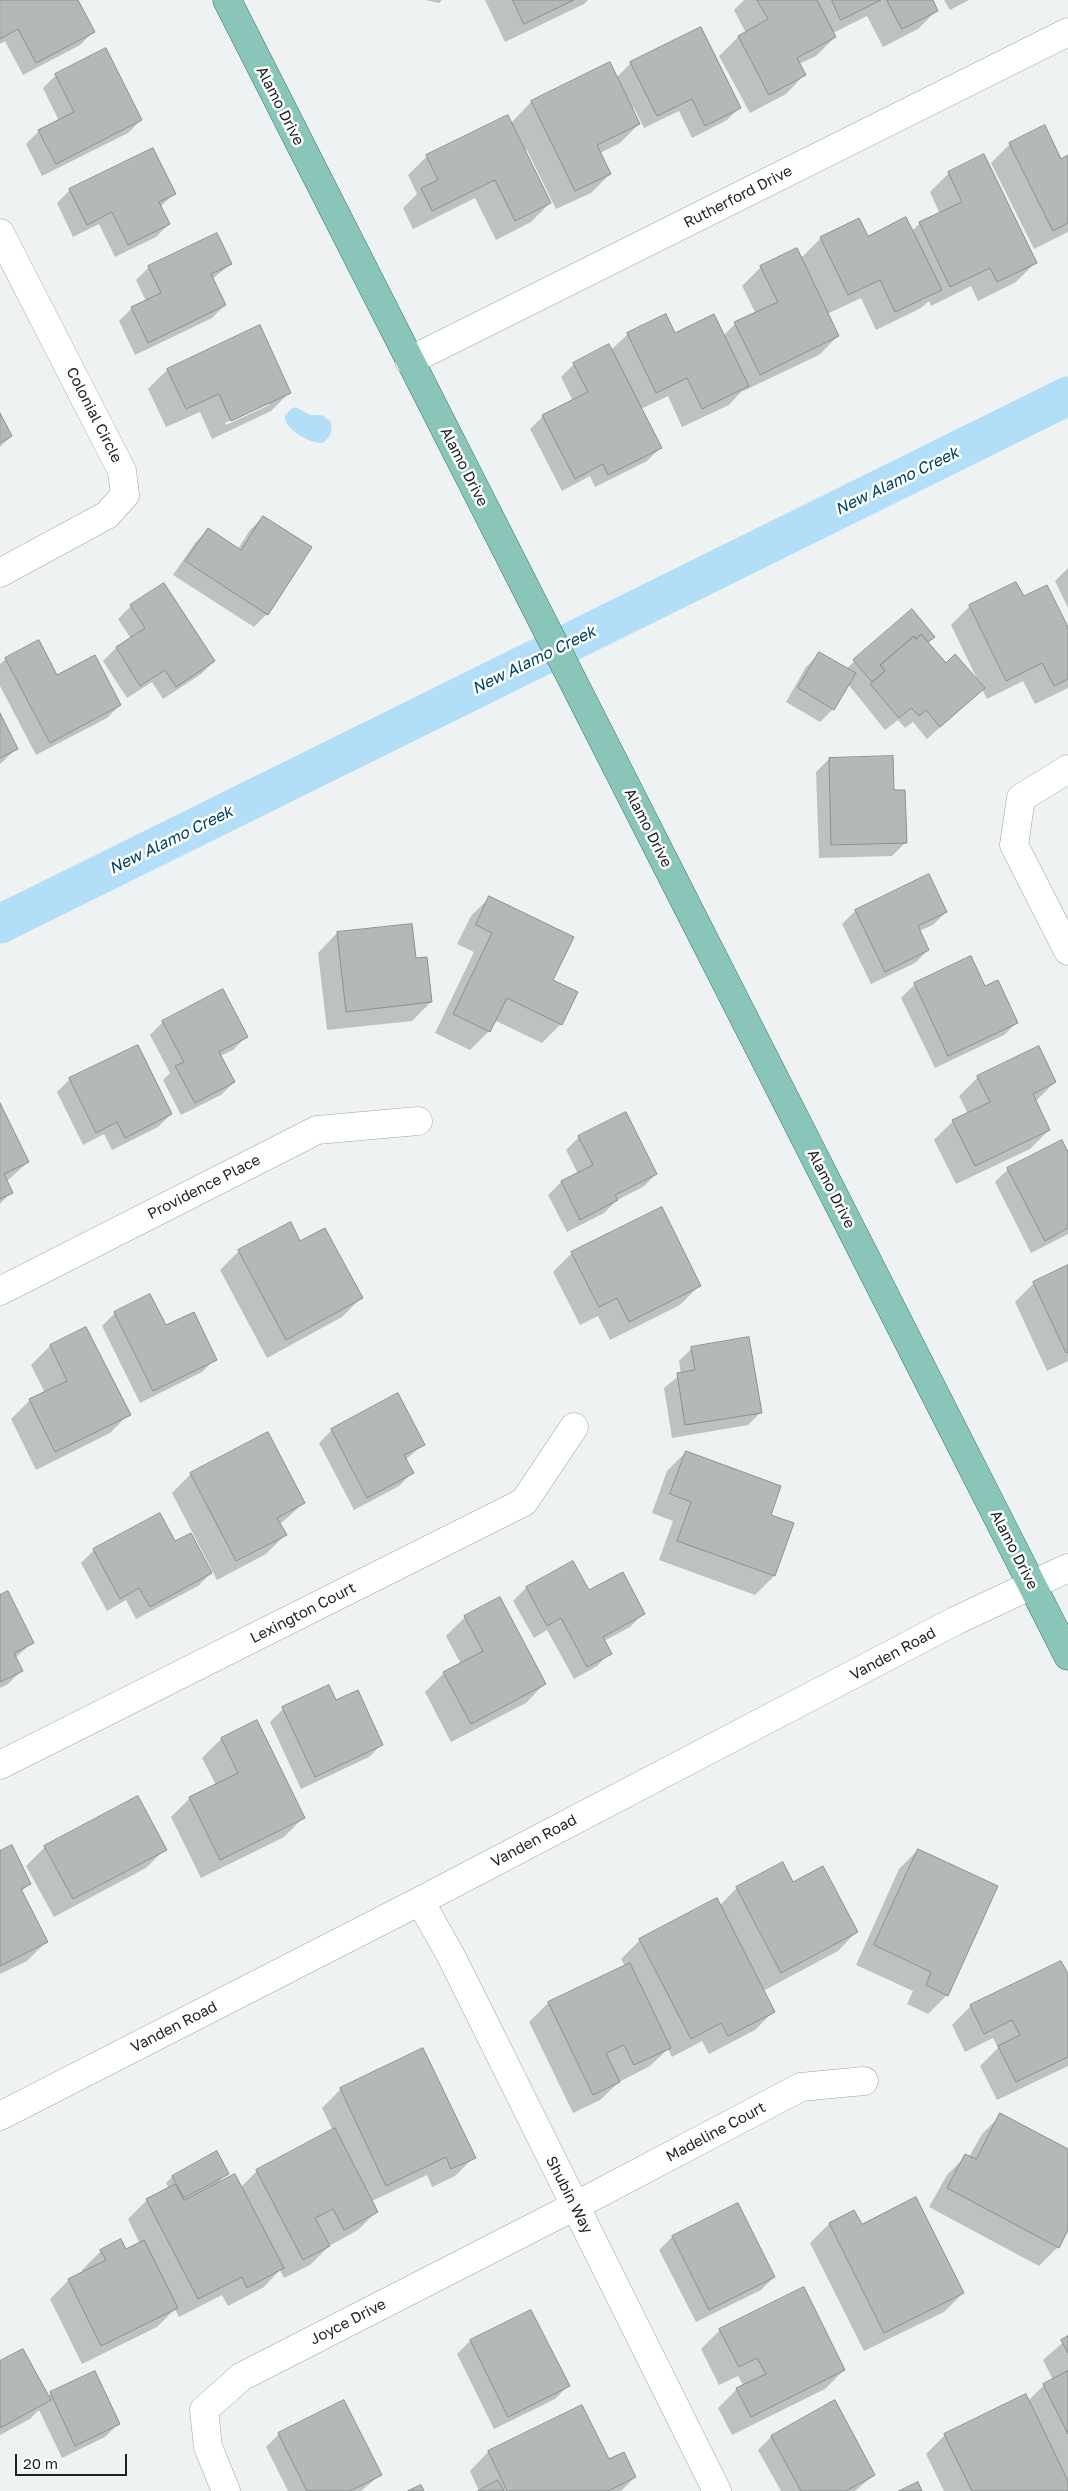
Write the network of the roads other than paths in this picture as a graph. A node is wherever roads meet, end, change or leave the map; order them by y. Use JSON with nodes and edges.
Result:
{"nodes":[{"id":1,"x":227,"y":0,"type":"edge"},
{"id":2,"x":1068,"y":32,"type":"edge"},
{"id":3,"x":0,"y":233,"type":"edge"},
{"id":4,"x":409,"y":361,"type":"junction"},
{"id":5,"x":0,"y":573,"type":"edge"},
{"id":6,"x":1068,"y":769,"type":"edge"},
{"id":7,"x":1068,"y":951,"type":"edge"},
{"id":8,"x":418,"y":1120,"type":"dead end"},
{"id":9,"x":0,"y":1291,"type":"edge"},
{"id":10,"x":574,"y":1427,"type":"dead end"},
{"id":11,"x":1068,"y":1568,"type":"edge"},
{"id":12,"x":1032,"y":1585,"type":"junction"},
{"id":13,"x":1068,"y":1656,"type":"edge"},
{"id":14,"x":0,"y":1764,"type":"edge"},
{"id":15,"x":420,"y":1901,"type":"junction"},
{"id":16,"x":864,"y":2081,"type":"dead end"},
{"id":17,"x":0,"y":2116,"type":"edge"},
{"id":18,"x":575,"y":2206,"type":"junction"},
{"id":19,"x":226,"y":2491,"type":"edge"},
{"id":20,"x":717,"y":2491,"type":"edge"}],
"edges":[{"from":1,"to":4,"type":"main road","name":"Alamo Drive"},
{"from":2,"to":4,"type":"street","name":"Rutherford Drive"},
{"from":3,"to":5,"type":"street","name":"Colonial Circle"},
{"from":4,"to":12,"type":"main road","name":"Alamo Drive"},
{"from":6,"to":7,"type":"street"},
{"from":8,"to":9,"type":"street","name":"Providence Place"},
{"from":10,"to":14,"type":"street","name":"Lexington Court"},
{"from":11,"to":12,"type":"street","name":"Vanden Road"},
{"from":12,"to":13,"type":"main road","name":"Alamo Drive"},
{"from":12,"to":15,"type":"street","name":"Vanden Road"},
{"from":15,"to":17,"type":"street","name":"Vanden Road"},
{"from":15,"to":18,"type":"street","name":"Shubin Way"},
{"from":16,"to":18,"type":"street","name":"Madeline Court"},
{"from":18,"to":19,"type":"street","name":"Joyce Drive"},
{"from":18,"to":20,"type":"street","name":"Shubin Way"}]}
